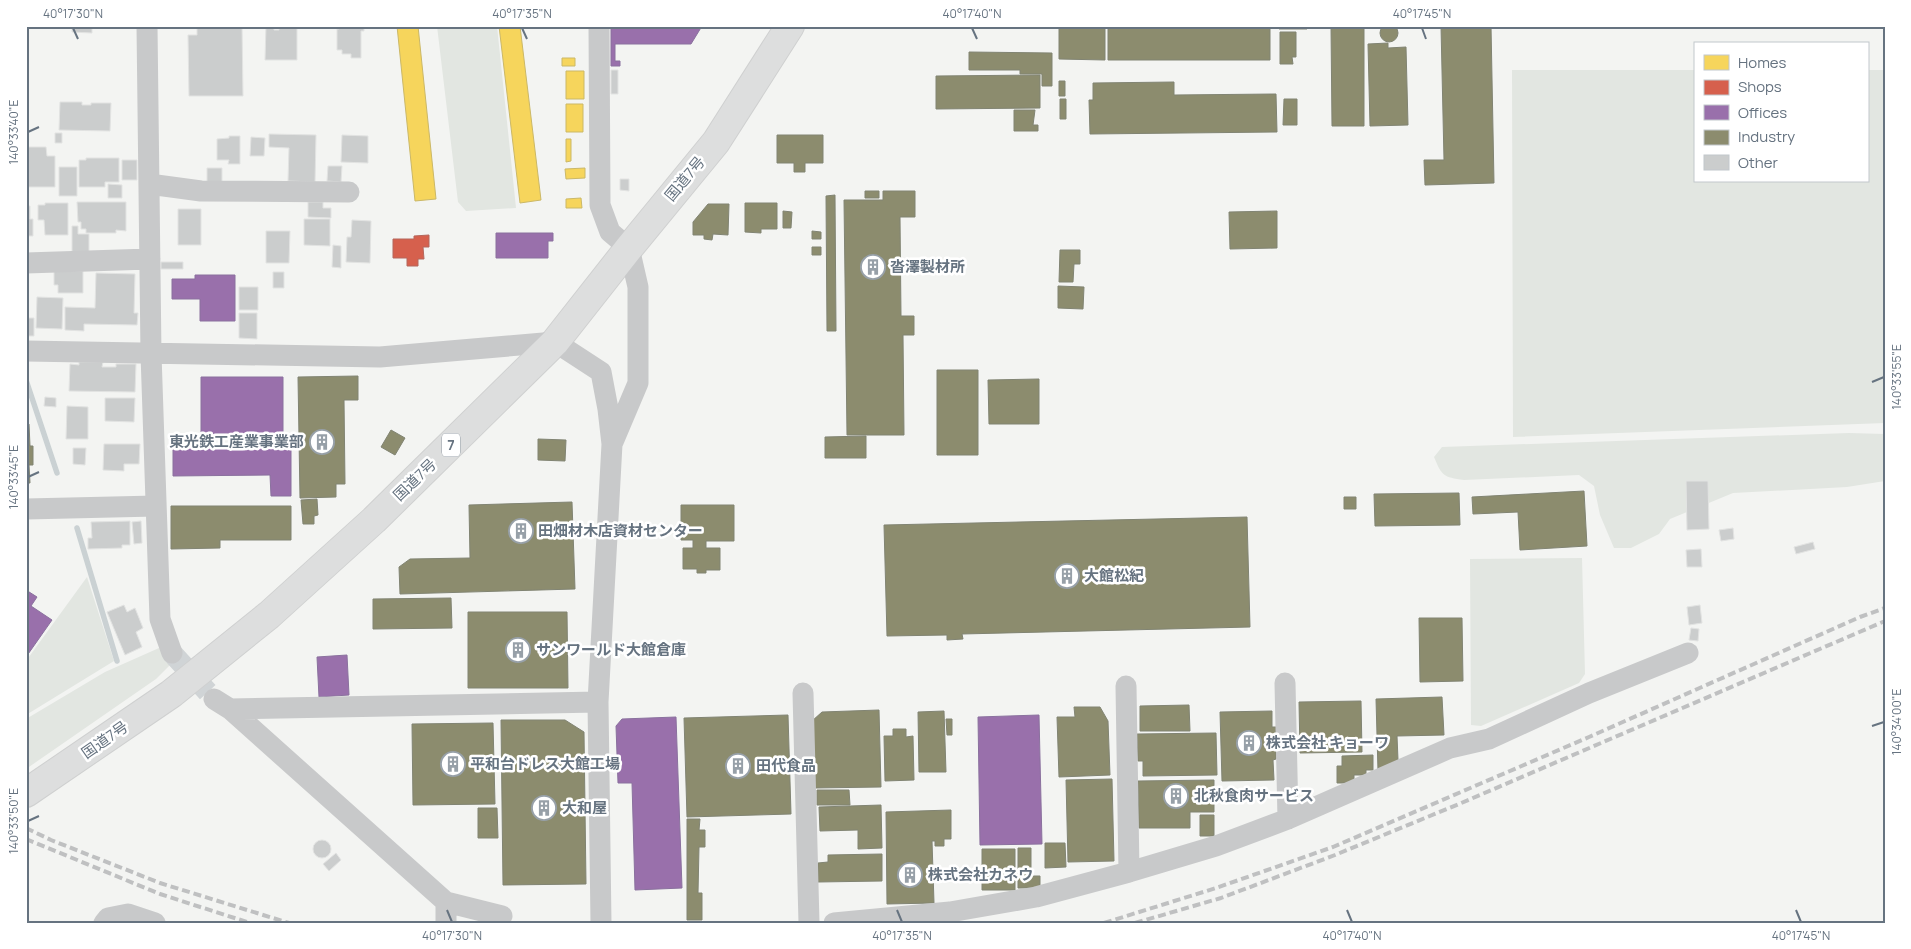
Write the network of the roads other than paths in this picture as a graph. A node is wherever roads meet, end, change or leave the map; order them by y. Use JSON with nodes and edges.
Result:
{"nodes":[{"id":1,"x":146,"y":26,"type":"edge"},
{"id":2,"x":599,"y":26,"type":"edge"},
{"id":3,"x":790,"y":26,"type":"edge"},
{"id":4,"x":149,"y":184,"type":"junction"},
{"id":5,"x":350,"y":192,"type":"dead end"},
{"id":6,"x":629,"y":248,"type":"junction"},
{"id":7,"x":150,"y":259,"type":"junction"},
{"id":8,"x":26,"y":263,"type":"edge"},
{"id":9,"x":555,"y":342,"type":"junction"},
{"id":10,"x":26,"y":351,"type":"edge"},
{"id":11,"x":151,"y":354,"type":"junction"},
{"id":12,"x":612,"y":444,"type":"junction"},
{"id":13,"x":156,"y":506,"type":"junction"},
{"id":14,"x":26,"y":509,"type":"edge"},
{"id":15,"x":172,"y":653,"type":"tunnel mouth"},
{"id":16,"x":1688,"y":653,"type":"dead end"},
{"id":17,"x":1285,"y":682,"type":"dead end"},
{"id":18,"x":1126,"y":686,"type":"dead end"},
{"id":19,"x":803,"y":693,"type":"dead end"},
{"id":20,"x":598,"y":702,"type":"junction"},
{"id":21,"x":30,"y":791,"type":"edge"},
{"id":22,"x":1288,"y":819,"type":"junction"},
{"id":23,"x":1129,"y":872,"type":"junction"},
{"id":24,"x":446,"y":912,"type":"edge"},
{"id":25,"x":502,"y":916,"type":"dead end"},
{"id":26,"x":104,"y":923,"type":"edge"},
{"id":27,"x":155,"y":923,"type":"edge"},
{"id":28,"x":601,"y":923,"type":"edge"},
{"id":29,"x":809,"y":923,"type":"edge"},
{"id":30,"x":834,"y":923,"type":"edge"}],
"edges":[{"from":1,"to":4,"type":"street"},
{"from":2,"to":6,"type":"street"},
{"from":3,"to":6,"type":"highway","name":"国道7号","number":"7"},
{"from":4,"to":5,"type":"street"},
{"from":4,"to":7,"type":"street"},
{"from":6,"to":9,"type":"highway","name":"国道7号","number":"7"},
{"from":6,"to":12,"type":"street"},
{"from":7,"to":8,"type":"street"},
{"from":7,"to":11,"type":"street"},
{"from":9,"to":11,"type":"street"},
{"from":9,"to":12,"type":"street"},
{"from":9,"to":21,"type":"highway","name":"国道7号","number":"7"},
{"from":10,"to":11,"type":"street"},
{"from":11,"to":13,"type":"street"},
{"from":12,"to":20,"type":"street"},
{"from":13,"to":14,"type":"street"},
{"from":13,"to":15,"type":"street"},
{"from":16,"to":22,"type":"street"},
{"from":17,"to":22,"type":"street"},
{"from":18,"to":23,"type":"street"},
{"from":19,"to":29,"type":"street"},
{"from":20,"to":24,"type":"street"},
{"from":20,"to":28,"type":"street"},
{"from":22,"to":23,"type":"street"},
{"from":23,"to":30,"type":"street"},
{"from":24,"to":25,"type":"street"},
{"from":26,"to":27,"type":"street"}]}
